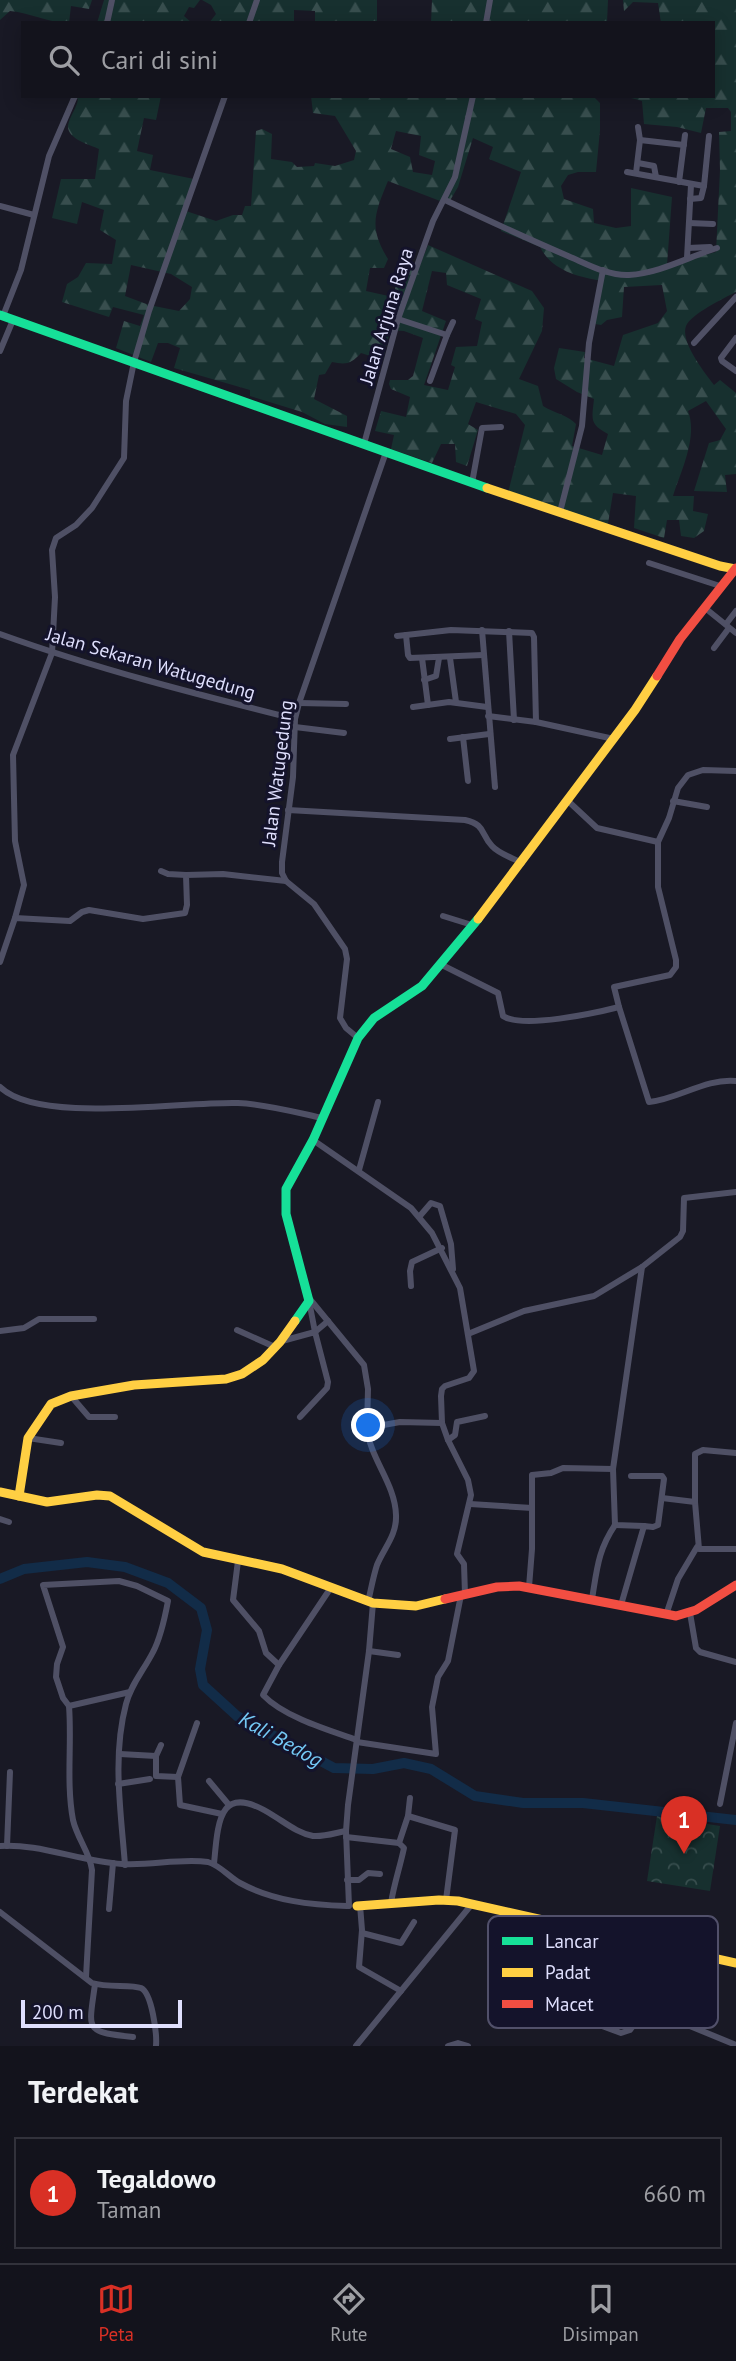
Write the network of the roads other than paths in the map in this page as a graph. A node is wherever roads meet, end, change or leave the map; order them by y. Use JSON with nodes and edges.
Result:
{"nodes":[{"id":1,"x":113,"y":0,"type":"edge"},
{"id":2,"x":257,"y":0,"type":"edge"},
{"id":3,"x":490,"y":0,"type":"edge"},
{"id":4,"x":108,"y":21,"type":"edge"},
{"id":5,"x":250,"y":21,"type":"edge"},
{"id":6,"x":486,"y":21,"type":"edge"},
{"id":7,"x":74,"y":98,"type":"edge"},
{"id":8,"x":224,"y":98,"type":"edge"},
{"id":9,"x":473,"y":98,"type":"edge"},
{"id":10,"x":639,"y":127,"type":"dead end"},
{"id":11,"x":685,"y":135,"type":"dead end"},
{"id":12,"x":709,"y":136,"type":"dead end"},
{"id":13,"x":640,"y":140,"type":"junction"},
{"id":14,"x":684,"y":145,"type":"junction"},
{"id":15,"x":638,"y":163,"type":"junction"},
{"id":16,"x":628,"y":172,"type":"dead end"},
{"id":17,"x":636,"y":173,"type":"junction"},
{"id":18,"x":656,"y":177,"type":"junction"},
{"id":19,"x":680,"y":182,"type":"junction"},
{"id":20,"x":691,"y":184,"type":"junction"},
{"id":21,"x":704,"y":186,"type":"junction"},
{"id":22,"x":690,"y":198,"type":"junction"},
{"id":23,"x":444,"y":200,"type":"junction"},
{"id":24,"x":0,"y":206,"type":"edge"},
{"id":25,"x":34,"y":215,"type":"junction"},
{"id":26,"x":689,"y":223,"type":"junction"},
{"id":27,"x":713,"y":224,"type":"dead end"},
{"id":28,"x":688,"y":248,"type":"junction"},
{"id":29,"x":687,"y":258,"type":"junction"},
{"id":30,"x":603,"y":270,"type":"junction"},
{"id":31,"x":736,"y":297,"type":"edge"},
{"id":32,"x":5,"y":317,"type":"edge"},
{"id":33,"x":398,"y":319,"type":"junction"},
{"id":34,"x":453,"y":322,"type":"dead end"},
{"id":35,"x":447,"y":335,"type":"junction"},
{"id":36,"x":736,"y":338,"type":"edge"},
{"id":37,"x":694,"y":343,"type":"dead end"},
{"id":38,"x":0,"y":351,"type":"edge"},
{"id":39,"x":134,"y":362,"type":"junction"},
{"id":40,"x":736,"y":370,"type":"edge"},
{"id":41,"x":430,"y":382,"type":"dead end"},
{"id":42,"x":501,"y":427,"type":"dead end"},
{"id":43,"x":364,"y":444,"type":"junction"},
{"id":44,"x":386,"y":452,"type":"junction"},
{"id":45,"x":472,"y":482,"type":"junction"},
{"id":46,"x":560,"y":512,"type":"junction"},
{"id":47,"x":649,"y":563,"type":"dead end"},
{"id":48,"x":736,"y":569,"type":"edge"},
{"id":49,"x":720,"y":586,"type":"junction"},
{"id":50,"x":705,"y":608,"type":"junction"},
{"id":51,"x":736,"y":611,"type":"edge"},
{"id":52,"x":727,"y":626,"type":"junction"},
{"id":53,"x":482,"y":630,"type":"junction"},
{"id":54,"x":509,"y":631,"type":"junction"},
{"id":55,"x":736,"y":633,"type":"edge"},
{"id":56,"x":0,"y":634,"type":"edge"},
{"id":57,"x":406,"y":635,"type":"junction"},
{"id":58,"x":397,"y":636,"type":"dead end"},
{"id":59,"x":714,"y":648,"type":"dead end"},
{"id":60,"x":52,"y":653,"type":"junction"},
{"id":61,"x":483,"y":656,"type":"junction"},
{"id":62,"x":422,"y":658,"type":"junction"},
{"id":63,"x":439,"y":658,"type":"junction"},
{"id":64,"x":450,"y":658,"type":"junction"},
{"id":65,"x":424,"y":680,"type":"junction"},
{"id":66,"x":456,"y":702,"type":"junction"},
{"id":67,"x":299,"y":703,"type":"junction"},
{"id":68,"x":346,"y":704,"type":"dead end"},
{"id":69,"x":428,"y":705,"type":"junction"},
{"id":70,"x":413,"y":707,"type":"dead end"},
{"id":71,"x":487,"y":707,"type":"junction"},
{"id":72,"x":488,"y":716,"type":"junction"},
{"id":73,"x":514,"y":720,"type":"junction"},
{"id":74,"x":536,"y":722,"type":"junction"},
{"id":75,"x":295,"y":723,"type":"junction"},
{"id":76,"x":344,"y":733,"type":"dead end"},
{"id":77,"x":489,"y":734,"type":"junction"},
{"id":78,"x":463,"y":737,"type":"junction"},
{"id":79,"x":450,"y":738,"type":"dead end"},
{"id":80,"x":614,"y":739,"type":"junction"},
{"id":81,"x":736,"y":771,"type":"edge"},
{"id":82,"x":468,"y":781,"type":"dead end"},
{"id":83,"x":495,"y":787,"type":"dead end"},
{"id":84,"x":567,"y":800,"type":"junction"},
{"id":85,"x":673,"y":801,"type":"junction"},
{"id":86,"x":706,"y":807,"type":"dead end"},
{"id":87,"x":288,"y":810,"type":"junction"},
{"id":88,"x":658,"y":842,"type":"junction"},
{"id":89,"x":522,"y":863,"type":"junction"},
{"id":90,"x":161,"y":871,"type":"dead end"},
{"id":91,"x":186,"y":875,"type":"junction"},
{"id":92,"x":286,"y":881,"type":"junction"},
{"id":93,"x":443,"y":916,"type":"dead end"},
{"id":94,"x":15,"y":918,"type":"junction"},
{"id":95,"x":472,"y":925,"type":"junction"},
{"id":96,"x":2,"y":945,"type":"edge"},
{"id":97,"x":0,"y":962,"type":"edge"},
{"id":98,"x":442,"y":965,"type":"junction"},
{"id":99,"x":619,"y":1007,"type":"junction"},
{"id":100,"x":358,"y":1038,"type":"junction"},
{"id":101,"x":736,"y":1081,"type":"edge"},
{"id":102,"x":0,"y":1087,"type":"edge"},
{"id":103,"x":378,"y":1102,"type":"dead end"},
{"id":104,"x":322,"y":1118,"type":"junction"},
{"id":105,"x":313,"y":1140,"type":"junction"},
{"id":106,"x":359,"y":1170,"type":"junction"},
{"id":107,"x":736,"y":1192,"type":"edge"},
{"id":108,"x":419,"y":1217,"type":"junction"},
{"id":109,"x":442,"y":1248,"type":"junction"},
{"id":110,"x":642,"y":1267,"type":"junction"},
{"id":111,"x":453,"y":1271,"type":"junction"},
{"id":112,"x":411,"y":1286,"type":"dead end"},
{"id":113,"x":309,"y":1299,"type":"junction"},
{"id":114,"x":94,"y":1318,"type":"dead end"},
{"id":115,"x":328,"y":1321,"type":"junction"},
{"id":116,"x":237,"y":1330,"type":"dead end"},
{"id":117,"x":0,"y":1331,"type":"edge"},
{"id":118,"x":316,"y":1332,"type":"junction"},
{"id":119,"x":468,"y":1334,"type":"junction"},
{"id":120,"x":277,"y":1344,"type":"junction"},
{"id":121,"x":71,"y":1396,"type":"junction"},
{"id":122,"x":485,"y":1416,"type":"dead end"},
{"id":123,"x":300,"y":1417,"type":"dead end"},
{"id":124,"x":115,"y":1418,"type":"dead end"},
{"id":125,"x":442,"y":1423,"type":"junction"},
{"id":126,"x":367,"y":1428,"type":"junction"},
{"id":127,"x":28,"y":1438,"type":"junction"},
{"id":128,"x":448,"y":1440,"type":"junction"},
{"id":129,"x":61,"y":1443,"type":"dead end"},
{"id":130,"x":736,"y":1453,"type":"edge"},
{"id":131,"x":613,"y":1469,"type":"junction"},
{"id":132,"x":631,"y":1476,"type":"dead end"},
{"id":133,"x":0,"y":1492,"type":"edge"},
{"id":134,"x":19,"y":1496,"type":"junction"},
{"id":135,"x":662,"y":1498,"type":"junction"},
{"id":136,"x":695,"y":1502,"type":"junction"},
{"id":137,"x":470,"y":1504,"type":"junction"},
{"id":138,"x":532,"y":1508,"type":"junction"},
{"id":139,"x":0,"y":1519,"type":"edge"},
{"id":140,"x":9,"y":1522,"type":"dead end"},
{"id":141,"x":615,"y":1525,"type":"junction"},
{"id":142,"x":644,"y":1526,"type":"junction"},
{"id":143,"x":697,"y":1547,"type":"junction"},
{"id":144,"x":736,"y":1549,"type":"edge"},
{"id":145,"x":238,"y":1561,"type":"junction"},
{"id":146,"x":736,"y":1585,"type":"edge"},
{"id":147,"x":529,"y":1587,"type":"junction"},
{"id":148,"x":330,"y":1589,"type":"junction"},
{"id":149,"x":463,"y":1594,"type":"junction"},
{"id":150,"x":592,"y":1599,"type":"junction"},
{"id":151,"x":371,"y":1603,"type":"junction"},
{"id":152,"x":621,"y":1605,"type":"junction"},
{"id":153,"x":690,"y":1614,"type":"junction"},
{"id":154,"x":666,"y":1615,"type":"junction"},
{"id":155,"x":369,"y":1651,"type":"junction"},
{"id":156,"x":398,"y":1655,"type":"dead end"},
{"id":157,"x":736,"y":1662,"type":"edge"},
{"id":158,"x":279,"y":1665,"type":"junction"},
{"id":159,"x":130,"y":1692,"type":"junction"},
{"id":160,"x":69,"y":1706,"type":"junction"},
{"id":161,"x":197,"y":1723,"type":"dead end"},
{"id":162,"x":736,"y":1723,"type":"edge"},
{"id":163,"x":357,"y":1741,"type":"junction"},
{"id":164,"x":161,"y":1745,"type":"dead end"},
{"id":165,"x":120,"y":1754,"type":"junction"},
{"id":166,"x":156,"y":1756,"type":"junction"},
{"id":167,"x":10,"y":1772,"type":"dead end"},
{"id":168,"x":178,"y":1777,"type":"junction"},
{"id":169,"x":150,"y":1779,"type":"dead end"},
{"id":170,"x":209,"y":1782,"type":"dead end"},
{"id":171,"x":117,"y":1784,"type":"junction"},
{"id":172,"x":0,"y":1787,"type":"edge"},
{"id":173,"x":8,"y":1788,"type":"junction"},
{"id":174,"x":410,"y":1798,"type":"dead end"},
{"id":175,"x":720,"y":1804,"type":"dead end"},
{"id":176,"x":229,"y":1805,"type":"junction"},
{"id":177,"x":222,"y":1814,"type":"junction"},
{"id":178,"x":408,"y":1816,"type":"junction"},
{"id":179,"x":346,"y":1834,"type":"junction"},
{"id":180,"x":399,"y":1843,"type":"junction"},
{"id":181,"x":3,"y":1846,"type":"edge"},
{"id":182,"x":91,"y":1861,"type":"junction"},
{"id":183,"x":113,"y":1863,"type":"junction"},
{"id":184,"x":125,"y":1864,"type":"junction"},
{"id":185,"x":214,"y":1864,"type":"junction"},
{"id":186,"x":380,"y":1874,"type":"dead end"},
{"id":187,"x":347,"y":1880,"type":"junction"},
{"id":188,"x":446,"y":1900,"type":"junction"},
{"id":189,"x":391,"y":1903,"type":"junction"},
{"id":190,"x":472,"y":1904,"type":"junction"},
{"id":191,"x":354,"y":1906,"type":"junction"},
{"id":192,"x":109,"y":1909,"type":"dead end"},
{"id":193,"x":0,"y":1912,"type":"edge"},
{"id":194,"x":527,"y":1916,"type":"edge"},
{"id":195,"x":414,"y":1922,"type":"dead end"},
{"id":196,"x":362,"y":1933,"type":"junction"},
{"id":197,"x":718,"y":1960,"type":"edge"},
{"id":198,"x":736,"y":1964,"type":"edge"},
{"id":199,"x":86,"y":1977,"type":"junction"},
{"id":200,"x":95,"y":1984,"type":"junction"},
{"id":201,"x":401,"y":1991,"type":"junction"},
{"id":202,"x":608,"y":2028,"type":"edge"},
{"id":203,"x":631,"y":2028,"type":"edge"},
{"id":204,"x":695,"y":2028,"type":"edge"},
{"id":205,"x":133,"y":2037,"type":"dead end"},
{"id":206,"x":736,"y":2045,"type":"edge"},
{"id":207,"x":156,"y":2046,"type":"edge"},
{"id":208,"x":356,"y":2046,"type":"edge"},
{"id":209,"x":448,"y":2046,"type":"edge"},
{"id":210,"x":468,"y":2046,"type":"edge"}],
"edges":[{"from":1,"to":4,"type":"street"},
{"from":2,"to":5,"type":"street"},
{"from":3,"to":6,"type":"street"},
{"from":7,"to":25,"type":"street"},
{"from":8,"to":39,"type":"street"},
{"from":9,"to":23,"type":"street","name":"Jalan Arjuna Raya"},
{"from":10,"to":13,"type":"street"},
{"from":11,"to":14,"type":"street"},
{"from":12,"to":21,"type":"street"},
{"from":13,"to":14,"type":"street"},
{"from":13,"to":15,"type":"street"},
{"from":14,"to":19,"type":"street"},
{"from":15,"to":17,"type":"street"},
{"from":15,"to":18,"type":"street"},
{"from":16,"to":17,"type":"street"},
{"from":17,"to":18,"type":"street"},
{"from":18,"to":19,"type":"street"},
{"from":19,"to":20,"type":"street"},
{"from":20,"to":21,"type":"street"},
{"from":20,"to":22,"type":"street"},
{"from":21,"to":22,"type":"street"},
{"from":22,"to":26,"type":"street"},
{"from":23,"to":30,"type":"street"},
{"from":23,"to":33,"type":"street","name":"Jalan Arjuna Raya"},
{"from":24,"to":25,"type":"street"},
{"from":25,"to":32,"type":"street"},
{"from":26,"to":27,"type":"street"},
{"from":26,"to":28,"type":"street"},
{"from":28,"to":29,"type":"street"},
{"from":28,"to":29,"type":"street"},
{"from":29,"to":30,"type":"street"},
{"from":30,"to":46,"type":"street"},
{"from":31,"to":37,"type":"street"},
{"from":32,"to":38,"type":"street"},
{"from":32,"to":39,"type":"street"},
{"from":33,"to":35,"type":"street"},
{"from":33,"to":43,"type":"street","name":"Jalan Arjuna Raya"},
{"from":34,"to":35,"type":"street"},
{"from":35,"to":41,"type":"street"},
{"from":36,"to":40,"type":"street"},
{"from":39,"to":43,"type":"street"},
{"from":39,"to":60,"type":"street"},
{"from":42,"to":45,"type":"street"},
{"from":43,"to":44,"type":"street"},
{"from":44,"to":45,"type":"street"},
{"from":44,"to":67,"type":"street","name":"Jalan Watugedung"},
{"from":45,"to":46,"type":"street"},
{"from":46,"to":48,"type":"street"},
{"from":47,"to":49,"type":"street"},
{"from":48,"to":49,"type":"street"},
{"from":49,"to":50,"type":"street"},
{"from":50,"to":52,"type":"street"},
{"from":50,"to":80,"type":"street"},
{"from":51,"to":52,"type":"street"},
{"from":52,"to":55,"type":"street"},
{"from":52,"to":59,"type":"street"},
{"from":53,"to":54,"type":"street"},
{"from":53,"to":57,"type":"street"},
{"from":53,"to":61,"type":"street"},
{"from":54,"to":73,"type":"street"},
{"from":54,"to":74,"type":"street"},
{"from":56,"to":60,"type":"street","name":"Jalan Sekaran Watugedung"},
{"from":57,"to":58,"type":"street"},
{"from":57,"to":62,"type":"street"},
{"from":60,"to":75,"type":"street","name":"Jalan Sekaran Watugedung"},
{"from":60,"to":94,"type":"street"},
{"from":61,"to":64,"type":"street"},
{"from":61,"to":71,"type":"street"},
{"from":62,"to":63,"type":"street"},
{"from":62,"to":65,"type":"street"},
{"from":63,"to":64,"type":"street"},
{"from":63,"to":65,"type":"street"},
{"from":64,"to":66,"type":"street"},
{"from":65,"to":69,"type":"street"},
{"from":66,"to":69,"type":"street"},
{"from":66,"to":71,"type":"street"},
{"from":67,"to":68,"type":"street"},
{"from":67,"to":75,"type":"street","name":"Jalan Watugedung"},
{"from":69,"to":70,"type":"street"},
{"from":71,"to":72,"type":"street"},
{"from":72,"to":73,"type":"street"},
{"from":72,"to":77,"type":"street"},
{"from":73,"to":74,"type":"street"},
{"from":74,"to":80,"type":"street"},
{"from":75,"to":76,"type":"street","name":"Jalan Sekaran Watugedung"},
{"from":75,"to":87,"type":"street","name":"Jalan Watugedung"},
{"from":77,"to":78,"type":"street"},
{"from":77,"to":83,"type":"street"},
{"from":78,"to":79,"type":"street"},
{"from":78,"to":82,"type":"street"},
{"from":80,"to":84,"type":"street"},
{"from":81,"to":85,"type":"street"},
{"from":84,"to":88,"type":"street"},
{"from":84,"to":89,"type":"street"},
{"from":85,"to":86,"type":"street"},
{"from":85,"to":88,"type":"street"},
{"from":87,"to":89,"type":"street"},
{"from":87,"to":92,"type":"street","name":"Jalan Watugedung"},
{"from":88,"to":99,"type":"street"},
{"from":89,"to":95,"type":"street"},
{"from":90,"to":91,"type":"street"},
{"from":91,"to":92,"type":"street"},
{"from":91,"to":94,"type":"street"},
{"from":92,"to":100,"type":"street"},
{"from":93,"to":95,"type":"street"},
{"from":94,"to":96,"type":"street"},
{"from":95,"to":98,"type":"street"},
{"from":96,"to":97,"type":"street"},
{"from":98,"to":99,"type":"street"},
{"from":98,"to":100,"type":"street"},
{"from":99,"to":101,"type":"street"},
{"from":100,"to":104,"type":"street"},
{"from":102,"to":104,"type":"street"},
{"from":103,"to":106,"type":"street"},
{"from":104,"to":105,"type":"street"},
{"from":105,"to":106,"type":"street"},
{"from":105,"to":113,"type":"street"},
{"from":106,"to":108,"type":"street"},
{"from":107,"to":110,"type":"street"},
{"from":108,"to":109,"type":"street"},
{"from":108,"to":111,"type":"street"},
{"from":109,"to":111,"type":"street"},
{"from":109,"to":112,"type":"street"},
{"from":110,"to":119,"type":"street"},
{"from":110,"to":131,"type":"street"},
{"from":111,"to":119,"type":"street"},
{"from":113,"to":115,"type":"street"},
{"from":113,"to":118,"type":"street"},
{"from":113,"to":120,"type":"street"},
{"from":114,"to":117,"type":"street"},
{"from":115,"to":118,"type":"street"},
{"from":115,"to":126,"type":"street"},
{"from":116,"to":120,"type":"street"},
{"from":118,"to":120,"type":"street"},
{"from":118,"to":123,"type":"street"},
{"from":119,"to":125,"type":"street"},
{"from":120,"to":121,"type":"street"},
{"from":121,"to":124,"type":"street"},
{"from":121,"to":127,"type":"street"},
{"from":122,"to":128,"type":"street"},
{"from":125,"to":126,"type":"street"},
{"from":125,"to":128,"type":"street"},
{"from":126,"to":151,"type":"street"},
{"from":127,"to":129,"type":"street"},
{"from":127,"to":134,"type":"street"},
{"from":128,"to":137,"type":"street"},
{"from":130,"to":136,"type":"street"},
{"from":131,"to":138,"type":"street"},
{"from":131,"to":141,"type":"street"},
{"from":132,"to":135,"type":"street"},
{"from":133,"to":134,"type":"street"},
{"from":134,"to":145,"type":"street"},
{"from":135,"to":136,"type":"street"},
{"from":135,"to":142,"type":"street"},
{"from":136,"to":143,"type":"street"},
{"from":137,"to":138,"type":"street"},
{"from":137,"to":149,"type":"street"},
{"from":138,"to":147,"type":"street"},
{"from":139,"to":140,"type":"street"},
{"from":141,"to":142,"type":"street"},
{"from":141,"to":150,"type":"street"},
{"from":142,"to":152,"type":"street"},
{"from":143,"to":144,"type":"street"},
{"from":143,"to":154,"type":"street"},
{"from":145,"to":148,"type":"street"},
{"from":145,"to":158,"type":"street"},
{"from":146,"to":153,"type":"street"},
{"from":147,"to":149,"type":"street"},
{"from":147,"to":150,"type":"street"},
{"from":148,"to":151,"type":"street"},
{"from":148,"to":158,"type":"street"},
{"from":149,"to":151,"type":"street"},
{"from":149,"to":163,"type":"street"},
{"from":150,"to":152,"type":"street"},
{"from":151,"to":155,"type":"street"},
{"from":152,"to":154,"type":"street"},
{"from":153,"to":154,"type":"street"},
{"from":153,"to":157,"type":"street"},
{"from":155,"to":156,"type":"street"},
{"from":155,"to":163,"type":"street"},
{"from":158,"to":163,"type":"street"},
{"from":159,"to":160,"type":"street"},
{"from":159,"to":160,"type":"street"},
{"from":159,"to":165,"type":"street"},
{"from":160,"to":182,"type":"street"},
{"from":161,"to":168,"type":"street"},
{"from":162,"to":175,"type":"street"},
{"from":163,"to":179,"type":"street"},
{"from":164,"to":166,"type":"street"},
{"from":165,"to":166,"type":"street"},
{"from":165,"to":171,"type":"street"},
{"from":166,"to":168,"type":"street"},
{"from":167,"to":173,"type":"street"},
{"from":168,"to":177,"type":"street"},
{"from":169,"to":171,"type":"street"},
{"from":170,"to":176,"type":"street"},
{"from":171,"to":184,"type":"street"},
{"from":172,"to":173,"type":"street"},
{"from":173,"to":181,"type":"street"},
{"from":174,"to":178,"type":"street"},
{"from":176,"to":177,"type":"street"},
{"from":176,"to":179,"type":"street"},
{"from":177,"to":185,"type":"street"},
{"from":178,"to":180,"type":"street"},
{"from":178,"to":188,"type":"street"},
{"from":179,"to":180,"type":"street"},
{"from":179,"to":187,"type":"street"},
{"from":180,"to":189,"type":"street"},
{"from":181,"to":182,"type":"street"},
{"from":182,"to":183,"type":"street"},
{"from":182,"to":199,"type":"street"},
{"from":183,"to":184,"type":"street"},
{"from":183,"to":192,"type":"street"},
{"from":184,"to":185,"type":"street"},
{"from":185,"to":191,"type":"street"},
{"from":186,"to":187,"type":"street"},
{"from":187,"to":191,"type":"street"},
{"from":188,"to":189,"type":"street"},
{"from":188,"to":190,"type":"street"},
{"from":189,"to":191,"type":"street"},
{"from":190,"to":194,"type":"street"},
{"from":190,"to":201,"type":"street"},
{"from":191,"to":196,"type":"street"},
{"from":193,"to":199,"type":"street"},
{"from":195,"to":196,"type":"street"},
{"from":196,"to":201,"type":"street"},
{"from":197,"to":198,"type":"street"},
{"from":199,"to":200,"type":"street"},
{"from":200,"to":205,"type":"street"},
{"from":200,"to":207,"type":"street"},
{"from":201,"to":208,"type":"street"},
{"from":202,"to":203,"type":"street"},
{"from":204,"to":206,"type":"street"},
{"from":209,"to":210,"type":"street"}]}
